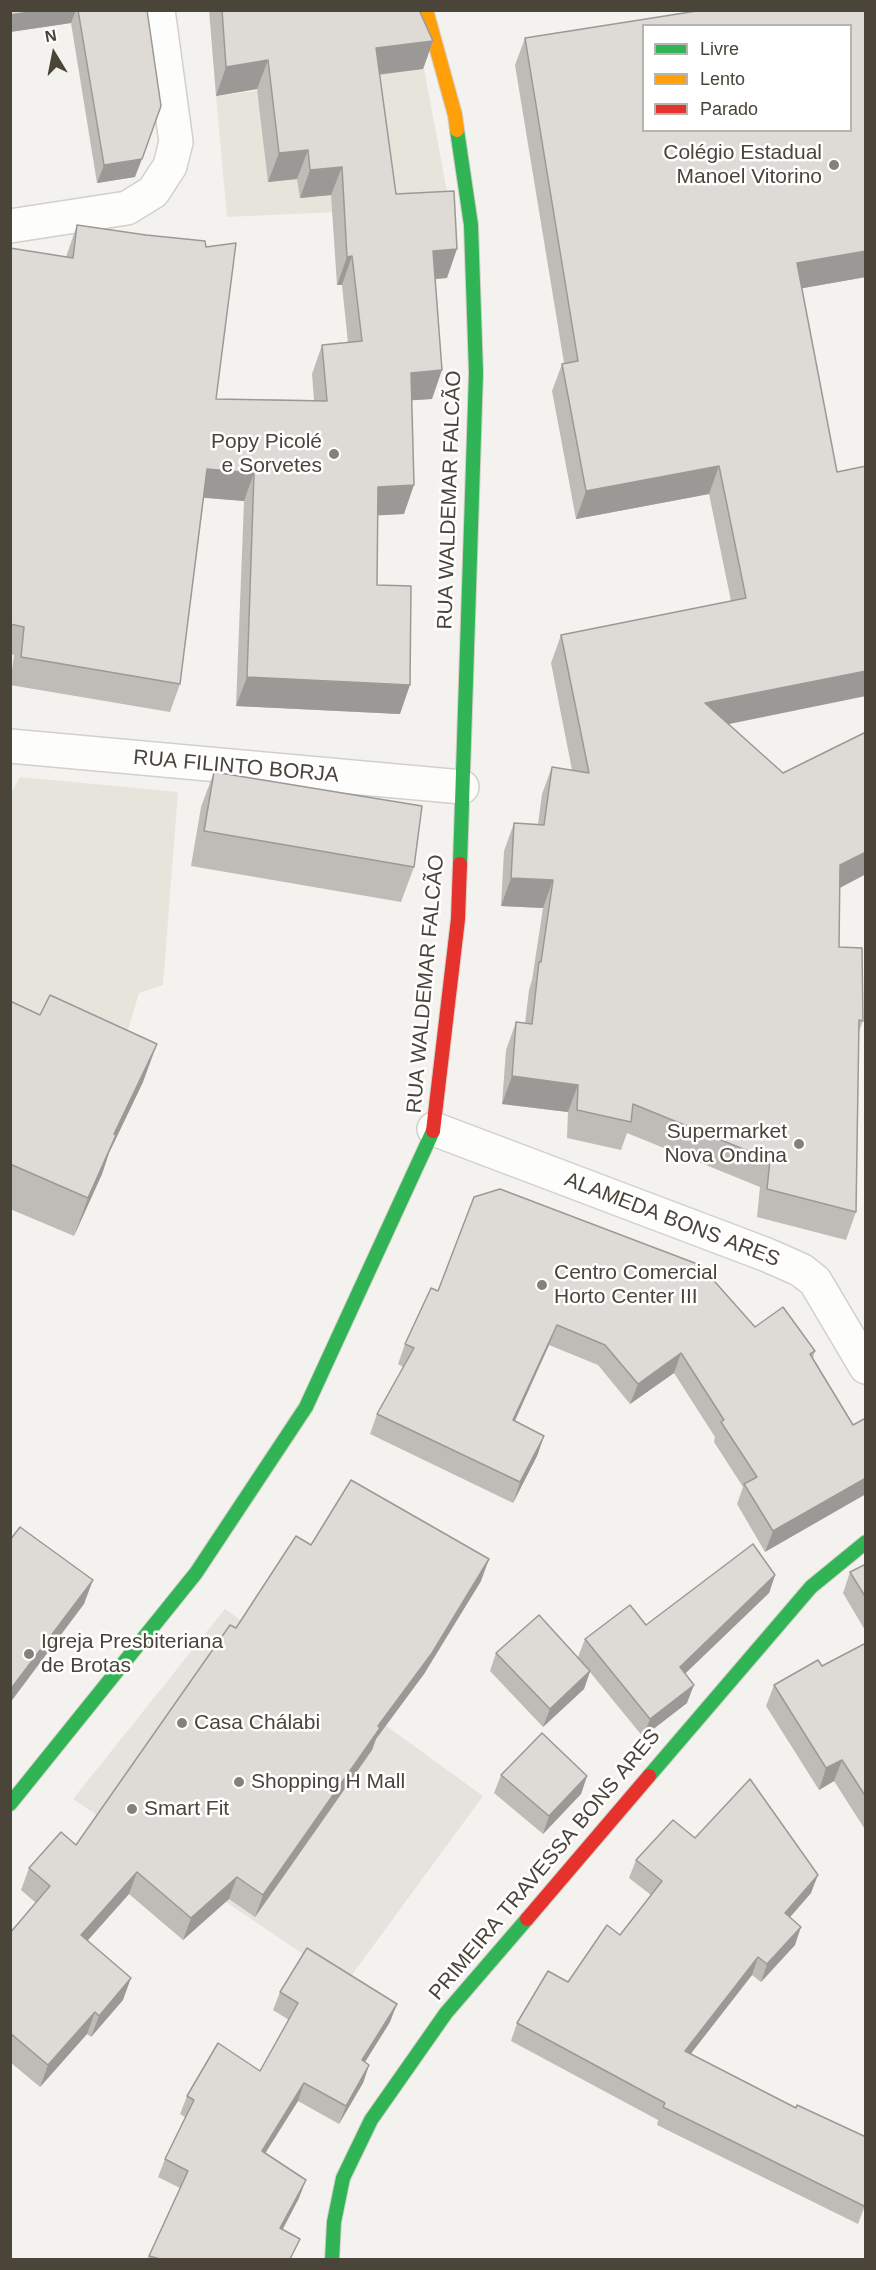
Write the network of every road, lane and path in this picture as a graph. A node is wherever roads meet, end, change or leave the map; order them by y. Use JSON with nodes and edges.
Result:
{"nodes":[{"id":1,"x":158,"y":10,"type":"edge"},
{"id":2,"x":426,"y":10,"type":"edge"},
{"id":3,"x":10,"y":226,"type":"edge"},
{"id":4,"x":10,"y":746,"type":"edge"},
{"id":5,"x":462,"y":787,"type":"junction"},
{"id":6,"x":434,"y":1129,"type":"junction"},
{"id":7,"x":861,"y":1350,"type":"edge"},
{"id":8,"x":866,"y":1542,"type":"edge"},
{"id":9,"x":10,"y":1804,"type":"edge"},
{"id":10,"x":332,"y":2259,"type":"edge"}],
"edges":[{"from":1,"to":3,"type":"street"},
{"from":2,"to":5,"type":"street","name":"RUA WALDEMAR FALCÃO"},
{"from":4,"to":5,"type":"street","name":"RUA FILINTO BORJA"},
{"from":5,"to":6,"type":"street","name":"RUA WALDEMAR FALCÃO"},
{"from":6,"to":7,"type":"street","name":"ALAMEDA BONS ARES"},
{"from":6,"to":9,"type":"street","name":"RUA WALDEMAR FALCÃO"},
{"from":8,"to":10,"type":"street","name":"PRIMEIRA TRAVESSA BONS ARES"}]}
